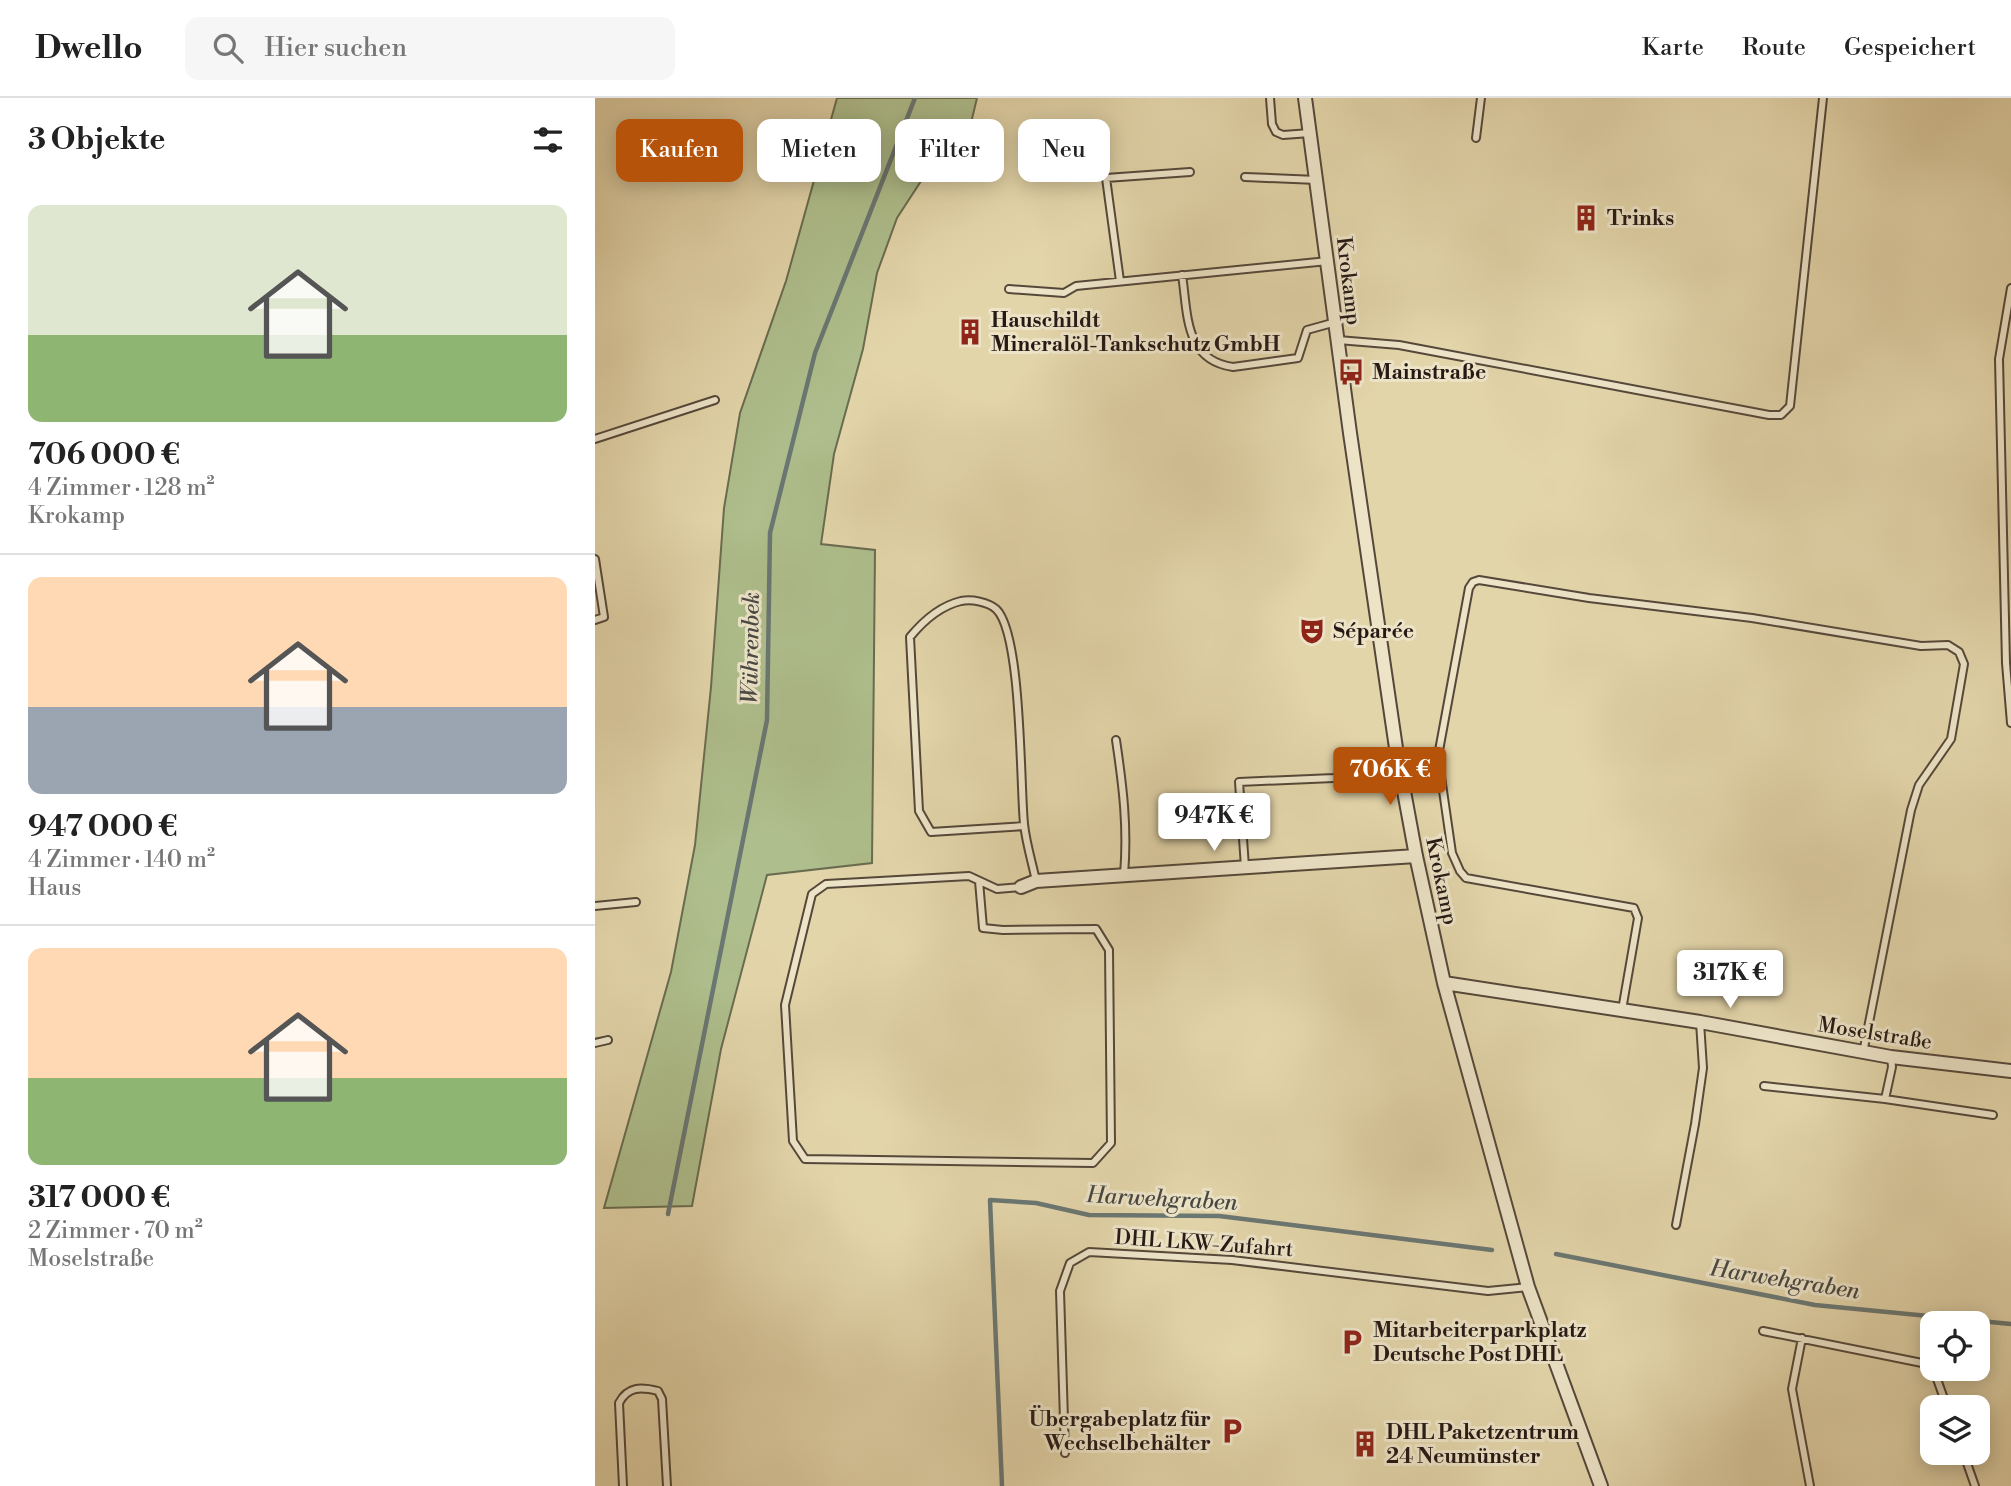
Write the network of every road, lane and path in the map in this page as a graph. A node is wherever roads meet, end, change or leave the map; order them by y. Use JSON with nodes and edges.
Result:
{"nodes":[{"id":1,"x":1270,"y":98,"type":"edge"},
{"id":2,"x":1305,"y":98,"type":"edge"},
{"id":3,"x":1481,"y":98,"type":"edge"},
{"id":4,"x":1823,"y":98,"type":"edge"},
{"id":5,"x":1310,"y":133,"type":"junction"},
{"id":6,"x":1476,"y":138,"type":"dead end"},
{"id":7,"x":1190,"y":172,"type":"dead end"},
{"id":8,"x":1245,"y":177,"type":"dead end"},
{"id":9,"x":1317,"y":180,"type":"junction"},
{"id":10,"x":1328,"y":261,"type":"junction"},
{"id":11,"x":1182,"y":275,"type":"junction"},
{"id":12,"x":1120,"y":281,"type":"junction"},
{"id":13,"x":2011,"y":288,"type":"edge"},
{"id":14,"x":1009,"y":289,"type":"dead end"},
{"id":15,"x":1336,"y":322,"type":"junction"},
{"id":16,"x":1338,"y":340,"type":"junction"},
{"id":17,"x":715,"y":400,"type":"dead end"},
{"id":18,"x":595,"y":439,"type":"edge"},
{"id":19,"x":595,"y":559,"type":"edge"},
{"id":20,"x":595,"y":620,"type":"edge"},
{"id":21,"x":2011,"y":723,"type":"edge"},
{"id":22,"x":1116,"y":740,"type":"dead end"},
{"id":23,"x":1397,"y":752,"type":"junction"},
{"id":24,"x":1024,"y":826,"type":"junction"},
{"id":25,"x":1416,"y":856,"type":"junction"},
{"id":26,"x":1245,"y":867,"type":"junction"},
{"id":27,"x":1124,"y":875,"type":"junction"},
{"id":28,"x":979,"y":881,"type":"junction"},
{"id":29,"x":1036,"y":881,"type":"junction"},
{"id":30,"x":1021,"y":887,"type":"joint"},
{"id":31,"x":636,"y":902,"type":"dead end"},
{"id":32,"x":595,"y":906,"type":"edge"},
{"id":33,"x":1444,"y":983,"type":"junction"},
{"id":34,"x":1622,"y":1010,"type":"junction"},
{"id":35,"x":1700,"y":1022,"type":"junction"},
{"id":36,"x":608,"y":1040,"type":"dead end"},
{"id":37,"x":595,"y":1043,"type":"edge"},
{"id":38,"x":1863,"y":1053,"type":"junction"},
{"id":39,"x":1891,"y":1057,"type":"junction"},
{"id":40,"x":2011,"y":1071,"type":"edge"},
{"id":41,"x":1765,"y":1086,"type":"dead end"},
{"id":42,"x":1885,"y":1099,"type":"junction"},
{"id":43,"x":1993,"y":1115,"type":"dead end"},
{"id":44,"x":1676,"y":1225,"type":"dead end"},
{"id":45,"x":1528,"y":1287,"type":"junction"},
{"id":46,"x":1763,"y":1331,"type":"dead end"},
{"id":47,"x":1802,"y":1338,"type":"junction"},
{"id":48,"x":1920,"y":1364,"type":"edge"},
{"id":49,"x":1065,"y":1453,"type":"dead end"},
{"id":50,"x":1968,"y":1465,"type":"edge"},
{"id":51,"x":623,"y":1486,"type":"edge"},
{"id":52,"x":667,"y":1486,"type":"edge"},
{"id":53,"x":1601,"y":1486,"type":"edge"},
{"id":54,"x":1811,"y":1486,"type":"edge"},
{"id":55,"x":1975,"y":1486,"type":"edge"}],
"edges":[{"from":1,"to":5,"type":"lane"},
{"from":2,"to":5,"type":"street","name":"Krokamp"},
{"from":3,"to":6,"type":"lane"},
{"from":4,"to":16,"type":"lane"},
{"from":5,"to":9,"type":"street","name":"Krokamp"},
{"from":7,"to":12,"type":"lane"},
{"from":8,"to":9,"type":"lane"},
{"from":9,"to":10,"type":"street","name":"Krokamp"},
{"from":10,"to":11,"type":"lane"},
{"from":10,"to":15,"type":"street","name":"Krokamp"},
{"from":11,"to":12,"type":"lane"},
{"from":11,"to":15,"type":"lane"},
{"from":12,"to":14,"type":"lane"},
{"from":13,"to":21,"type":"lane"},
{"from":15,"to":16,"type":"street","name":"Krokamp"},
{"from":16,"to":23,"type":"street","name":"Krokamp"},
{"from":17,"to":18,"type":"lane"},
{"from":19,"to":20,"type":"lane"},
{"from":22,"to":27,"type":"lane"},
{"from":23,"to":25,"type":"street","name":"Krokamp"},
{"from":23,"to":26,"type":"lane"},
{"from":24,"to":24,"type":"lane"},
{"from":24,"to":29,"type":"lane"},
{"from":25,"to":26,"type":"street"},
{"from":25,"to":33,"type":"street","name":"Krokamp"},
{"from":26,"to":27,"type":"street"},
{"from":27,"to":29,"type":"street"},
{"from":28,"to":28,"type":"lane"},
{"from":28,"to":30,"type":"lane"},
{"from":29,"to":30,"type":"street"},
{"from":31,"to":32,"type":"lane"},
{"from":33,"to":34,"type":"street","name":"Moselstraße"},
{"from":33,"to":45,"type":"street","name":"Krokamp"},
{"from":34,"to":35,"type":"street","name":"Moselstraße"},
{"from":34,"to":38,"type":"lane"},
{"from":35,"to":38,"type":"street","name":"Moselstraße"},
{"from":35,"to":44,"type":"lane"},
{"from":36,"to":37,"type":"lane"},
{"from":38,"to":39,"type":"street","name":"Moselstraße"},
{"from":39,"to":40,"type":"street","name":"Moselstraße"},
{"from":39,"to":42,"type":"lane"},
{"from":41,"to":42,"type":"lane"},
{"from":42,"to":43,"type":"lane"},
{"from":45,"to":49,"type":"lane","name":"DHL LKW-Zufahrt"},
{"from":45,"to":53,"type":"street","name":"Krokamp"},
{"from":46,"to":47,"type":"lane"},
{"from":47,"to":48,"type":"lane"},
{"from":47,"to":54,"type":"lane"},
{"from":50,"to":55,"type":"lane"},
{"from":51,"to":52,"type":"lane"}]}
